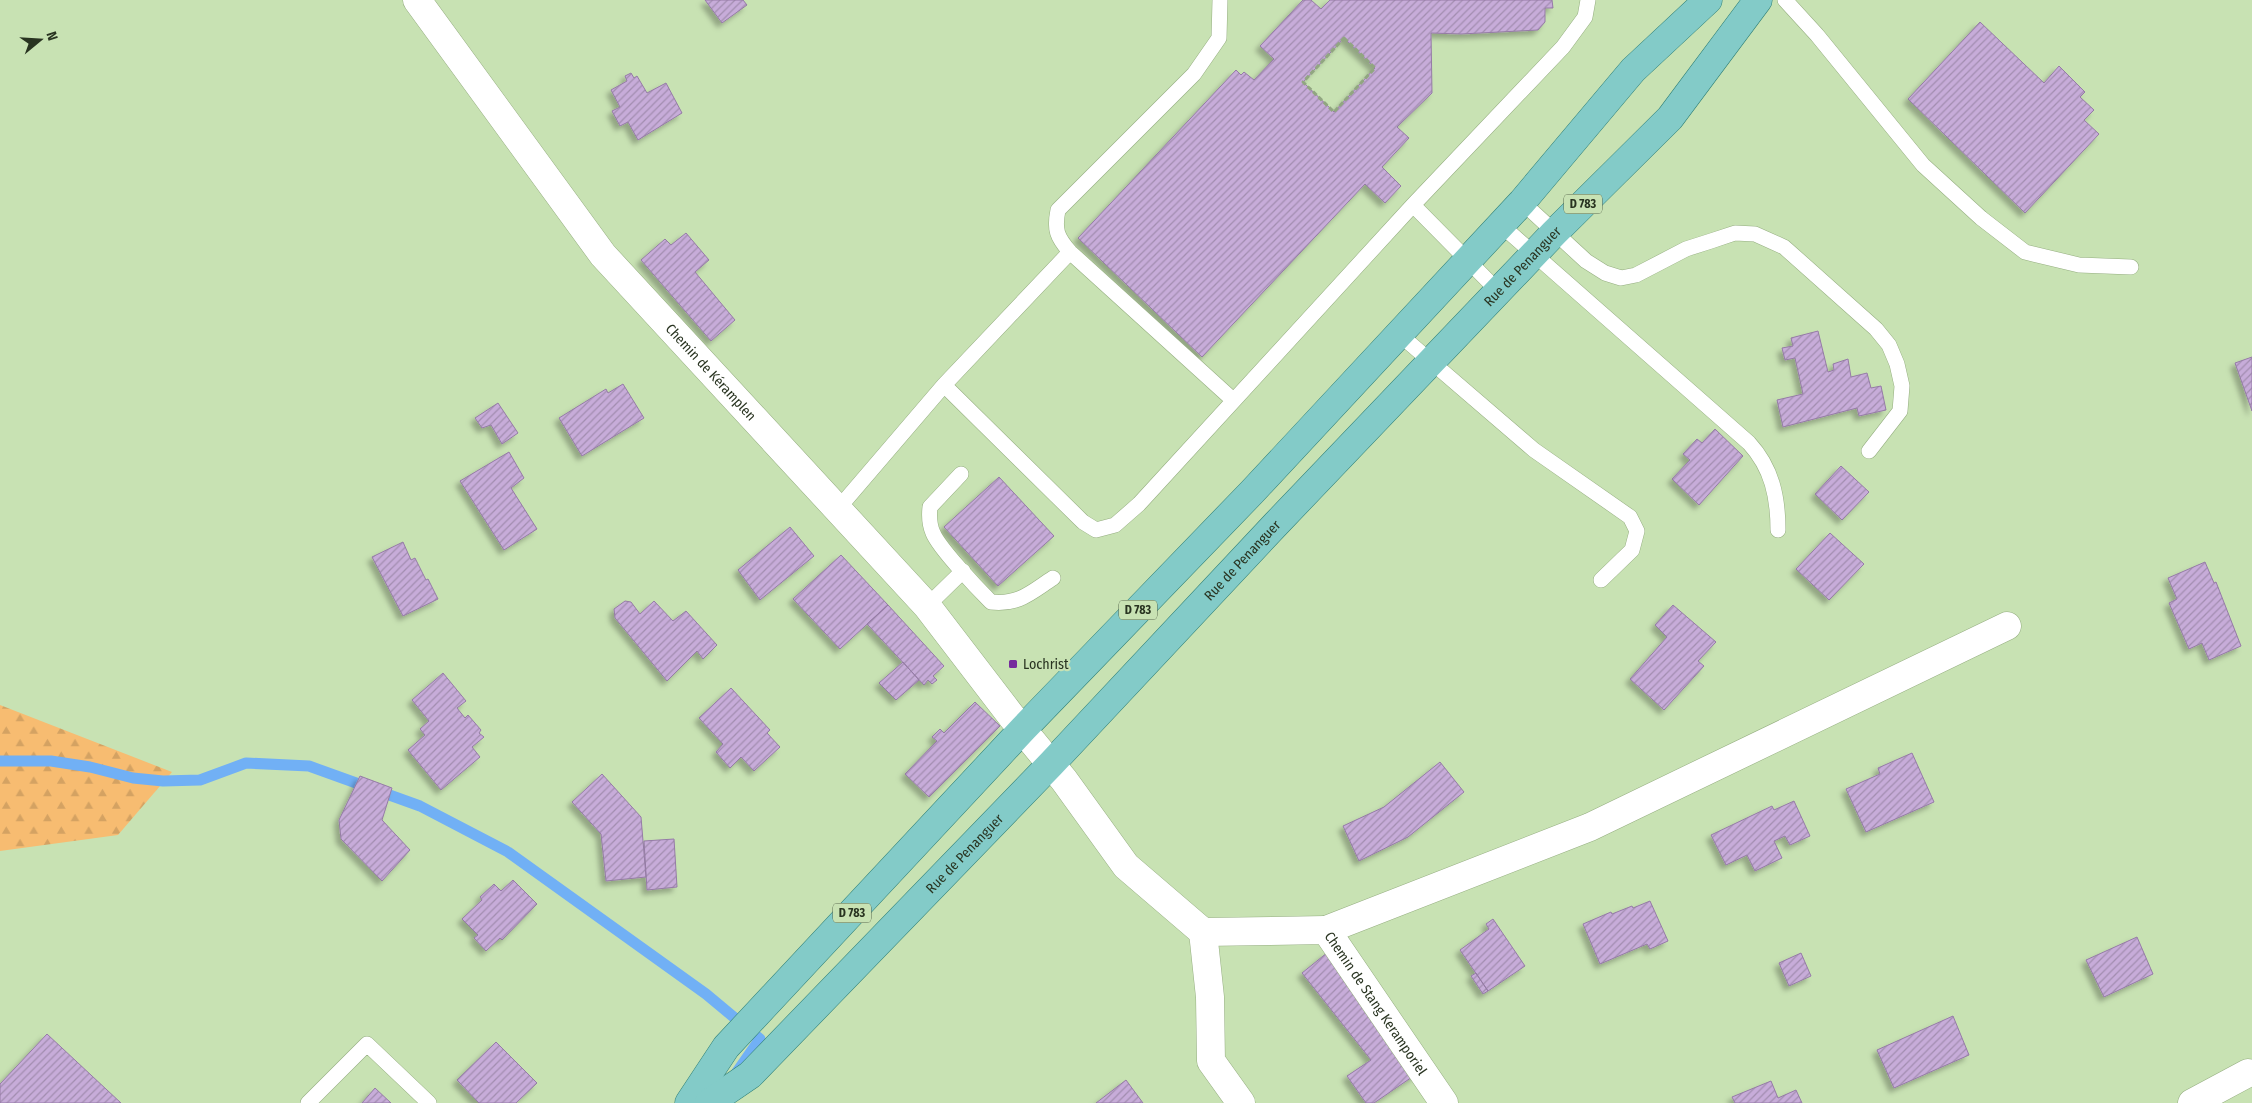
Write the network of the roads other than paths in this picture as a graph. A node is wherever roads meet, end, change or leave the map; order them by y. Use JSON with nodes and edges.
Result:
{"nodes":[{"id":1,"x":417,"y":0,"type":"edge"},
{"id":2,"x":1220,"y":0,"type":"edge"},
{"id":3,"x":1588,"y":0,"type":"edge"},
{"id":4,"x":1708,"y":0,"type":"edge"},
{"id":5,"x":1758,"y":0,"type":"edge"},
{"id":6,"x":1785,"y":0,"type":"edge"},
{"id":7,"x":1522,"y":202,"type":"junction"},
{"id":8,"x":1413,"y":206,"type":"junction"},
{"id":9,"x":1501,"y":225,"type":"junction"},
{"id":10,"x":1554,"y":234,"type":"junction"},
{"id":11,"x":1070,"y":252,"type":"junction"},
{"id":12,"x":1535,"y":254,"type":"junction"},
{"id":13,"x":1468,"y":260,"type":"junction"},
{"id":14,"x":2131,"y":267,"type":"dead end"},
{"id":15,"x":1499,"y":292,"type":"junction"},
{"id":16,"x":1399,"y":334,"type":"junction"},
{"id":17,"x":1432,"y":362,"type":"junction"},
{"id":18,"x":944,"y":384,"type":"junction"},
{"id":19,"x":1234,"y":400,"type":"junction"},
{"id":20,"x":1869,"y":451,"type":"dead end"},
{"id":21,"x":961,"y":474,"type":"dead end"},
{"id":22,"x":837,"y":510,"type":"junction"},
{"id":23,"x":1778,"y":530,"type":"dead end"},
{"id":24,"x":964,"y":571,"type":"junction"},
{"id":25,"x":1053,"y":578,"type":"dead end"},
{"id":26,"x":1601,"y":580,"type":"dead end"},
{"id":27,"x":927,"y":606,"type":"junction"},
{"id":28,"x":2007,"y":626,"type":"dead end"},
{"id":29,"x":1023,"y":729,"type":"junction"},
{"id":30,"x":1050,"y":764,"type":"junction"},
{"id":31,"x":1326,"y":930,"type":"junction"},
{"id":32,"x":1203,"y":932,"type":"junction"},
{"id":33,"x":2248,"y":1073,"type":"dead end"},
{"id":34,"x":308,"y":1103,"type":"edge"},
{"id":35,"x":429,"y":1103,"type":"edge"},
{"id":36,"x":689,"y":1103,"type":"edge"},
{"id":37,"x":709,"y":1103,"type":"edge"},
{"id":38,"x":1241,"y":1103,"type":"edge"},
{"id":39,"x":1444,"y":1103,"type":"edge"},
{"id":40,"x":2192,"y":1103,"type":"edge"}],
"edges":[{"from":1,"to":22,"type":"street","name":"Chemin de Kéramplen"},
{"from":2,"to":11,"type":"lane"},
{"from":3,"to":8,"type":"lane"},
{"from":4,"to":7,"type":"main road","number":"D 783"},
{"from":5,"to":10,"type":"main road","name":"Rue de Penanguer","number":"D 783"},
{"from":6,"to":14,"type":"lane"},
{"from":7,"to":9,"type":"main road","number":"D 783"},
{"from":7,"to":10,"type":"lane"},
{"from":8,"to":13,"type":"lane"},
{"from":8,"to":19,"type":"lane"},
{"from":9,"to":12,"type":"lane"},
{"from":9,"to":13,"type":"main road","number":"D 783"},
{"from":10,"to":12,"type":"main road","name":"Rue de Penanguer","number":"D 783"},
{"from":10,"to":20,"type":"lane"},
{"from":11,"to":18,"type":"lane"},
{"from":11,"to":19,"type":"lane"},
{"from":12,"to":15,"type":"main road","name":"Rue de Penanguer","number":"D 783"},
{"from":12,"to":23,"type":"lane"},
{"from":13,"to":15,"type":"lane"},
{"from":13,"to":16,"type":"main road","number":"D 783"},
{"from":15,"to":17,"type":"main road","name":"Rue de Penanguer","number":"D 783"},
{"from":16,"to":17,"type":"lane"},
{"from":16,"to":29,"type":"main road","number":"D 783"},
{"from":17,"to":26,"type":"lane"},
{"from":17,"to":30,"type":"main road","name":"Rue de Penanguer","number":"D 783"},
{"from":18,"to":19,"type":"lane"},
{"from":18,"to":22,"type":"lane"},
{"from":21,"to":24,"type":"lane"},
{"from":22,"to":27,"type":"street","name":"Chemin de Kéramplen"},
{"from":24,"to":25,"type":"lane"},
{"from":24,"to":27,"type":"lane"},
{"from":27,"to":29,"type":"street","name":"Chemin de Kéramplen"},
{"from":28,"to":31,"type":"street"},
{"from":29,"to":30,"type":"street","name":"Chemin de Kéramplen"},
{"from":29,"to":36,"type":"main road","number":"D 783"},
{"from":30,"to":32,"type":"street"},
{"from":30,"to":37,"type":"main road","name":"Rue de Penanguer","number":"D 783"},
{"from":31,"to":32,"type":"street","name":"Chemin de Stang Keramporiel"},
{"from":31,"to":39,"type":"street","name":"Chemin de Stang Keramporiel"},
{"from":32,"to":38,"type":"street"},
{"from":33,"to":40,"type":"street"},
{"from":34,"to":35,"type":"lane"}]}
